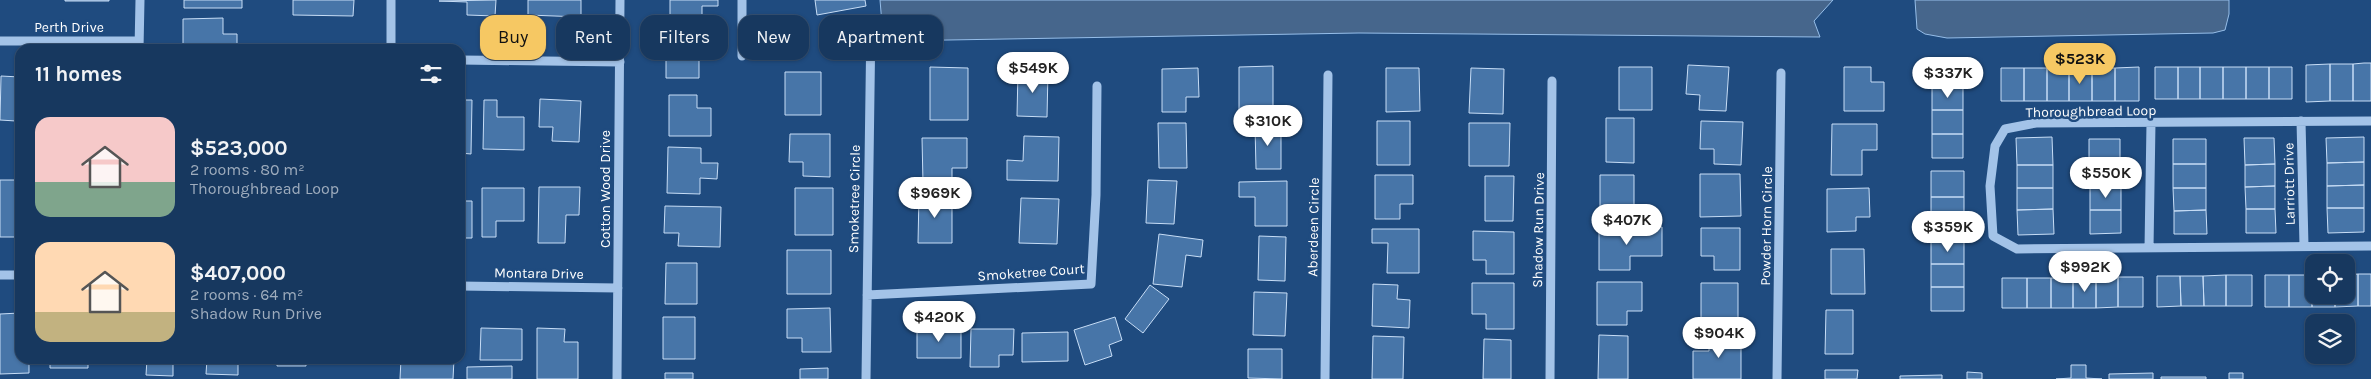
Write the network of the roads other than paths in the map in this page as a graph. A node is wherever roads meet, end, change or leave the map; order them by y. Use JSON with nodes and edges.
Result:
{"nodes":[{"id":1,"x":140,"y":0,"type":"edge"},
{"id":2,"x":391,"y":0,"type":"edge"},
{"id":3,"x":620,"y":0,"type":"edge"},
{"id":4,"x":742,"y":0,"type":"edge"},
{"id":5,"x":742,"y":15,"type":"edge"},
{"id":6,"x":0,"y":41,"type":"edge"},
{"id":7,"x":104,"y":44,"type":"edge"},
{"id":8,"x":139,"y":44,"type":"edge"},
{"id":9,"x":391,"y":44,"type":"edge"},
{"id":10,"x":465,"y":60,"type":"edge"},
{"id":11,"x":870,"y":60,"type":"edge"},
{"id":12,"x":620,"y":62,"type":"junction"},
{"id":13,"x":1781,"y":73,"type":"dead end"},
{"id":14,"x":1328,"y":75,"type":"dead end"},
{"id":15,"x":1552,"y":81,"type":"dead end"},
{"id":16,"x":1097,"y":86,"type":"dead end"},
{"id":17,"x":2371,"y":121,"type":"edge"},
{"id":18,"x":2301,"y":122,"type":"junction"},
{"id":19,"x":2151,"y":123,"type":"junction"},
{"id":20,"x":2304,"y":246,"type":"junction"},
{"id":21,"x":2371,"y":246,"type":"edge"},
{"id":22,"x":2149,"y":248,"type":"junction"},
{"id":23,"x":0,"y":275,"type":"edge"},
{"id":24,"x":15,"y":275,"type":"edge"},
{"id":25,"x":465,"y":286,"type":"edge"},
{"id":26,"x":618,"y":288,"type":"junction"},
{"id":27,"x":867,"y":295,"type":"junction"},
{"id":28,"x":617,"y":379,"type":"edge"},
{"id":29,"x":866,"y":379,"type":"edge"},
{"id":30,"x":1325,"y":379,"type":"edge"},
{"id":31,"x":1550,"y":379,"type":"edge"},
{"id":32,"x":1777,"y":379,"type":"edge"}],
"edges":[{"from":1,"to":8,"type":"street"},
{"from":2,"to":9,"type":"street"},
{"from":3,"to":12,"type":"street","name":"Cotton Wood Drive"},
{"from":4,"to":5,"type":"street"},
{"from":6,"to":7,"type":"street","name":"Perth Drive"},
{"from":10,"to":12,"type":"street"},
{"from":11,"to":27,"type":"street","name":"Smoketree Circle"},
{"from":12,"to":26,"type":"street","name":"Cotton Wood Drive"},
{"from":13,"to":32,"type":"street","name":"Powder Horn Circle"},
{"from":14,"to":30,"type":"street","name":"Aberdeen Circle"},
{"from":15,"to":31,"type":"street","name":"Shadow Run Drive"},
{"from":16,"to":27,"type":"street","name":"Smoketree Court"},
{"from":17,"to":18,"type":"street","name":"Thoroughbread Loop"},
{"from":18,"to":19,"type":"street","name":"Thoroughbread Loop"},
{"from":18,"to":20,"type":"street","name":"Larriott Drive"},
{"from":19,"to":22,"type":"street"},
{"from":19,"to":22,"type":"street","name":"Thoroughbread Loop"},
{"from":20,"to":21,"type":"street","name":"Thoroughbread Loop"},
{"from":20,"to":22,"type":"street","name":"Thoroughbread Loop"},
{"from":23,"to":24,"type":"street"},
{"from":25,"to":26,"type":"street","name":"Montara Drive"},
{"from":26,"to":28,"type":"street","name":"Cotton Wood Drive"},
{"from":27,"to":29,"type":"street","name":"Smoketree Circle"}]}
